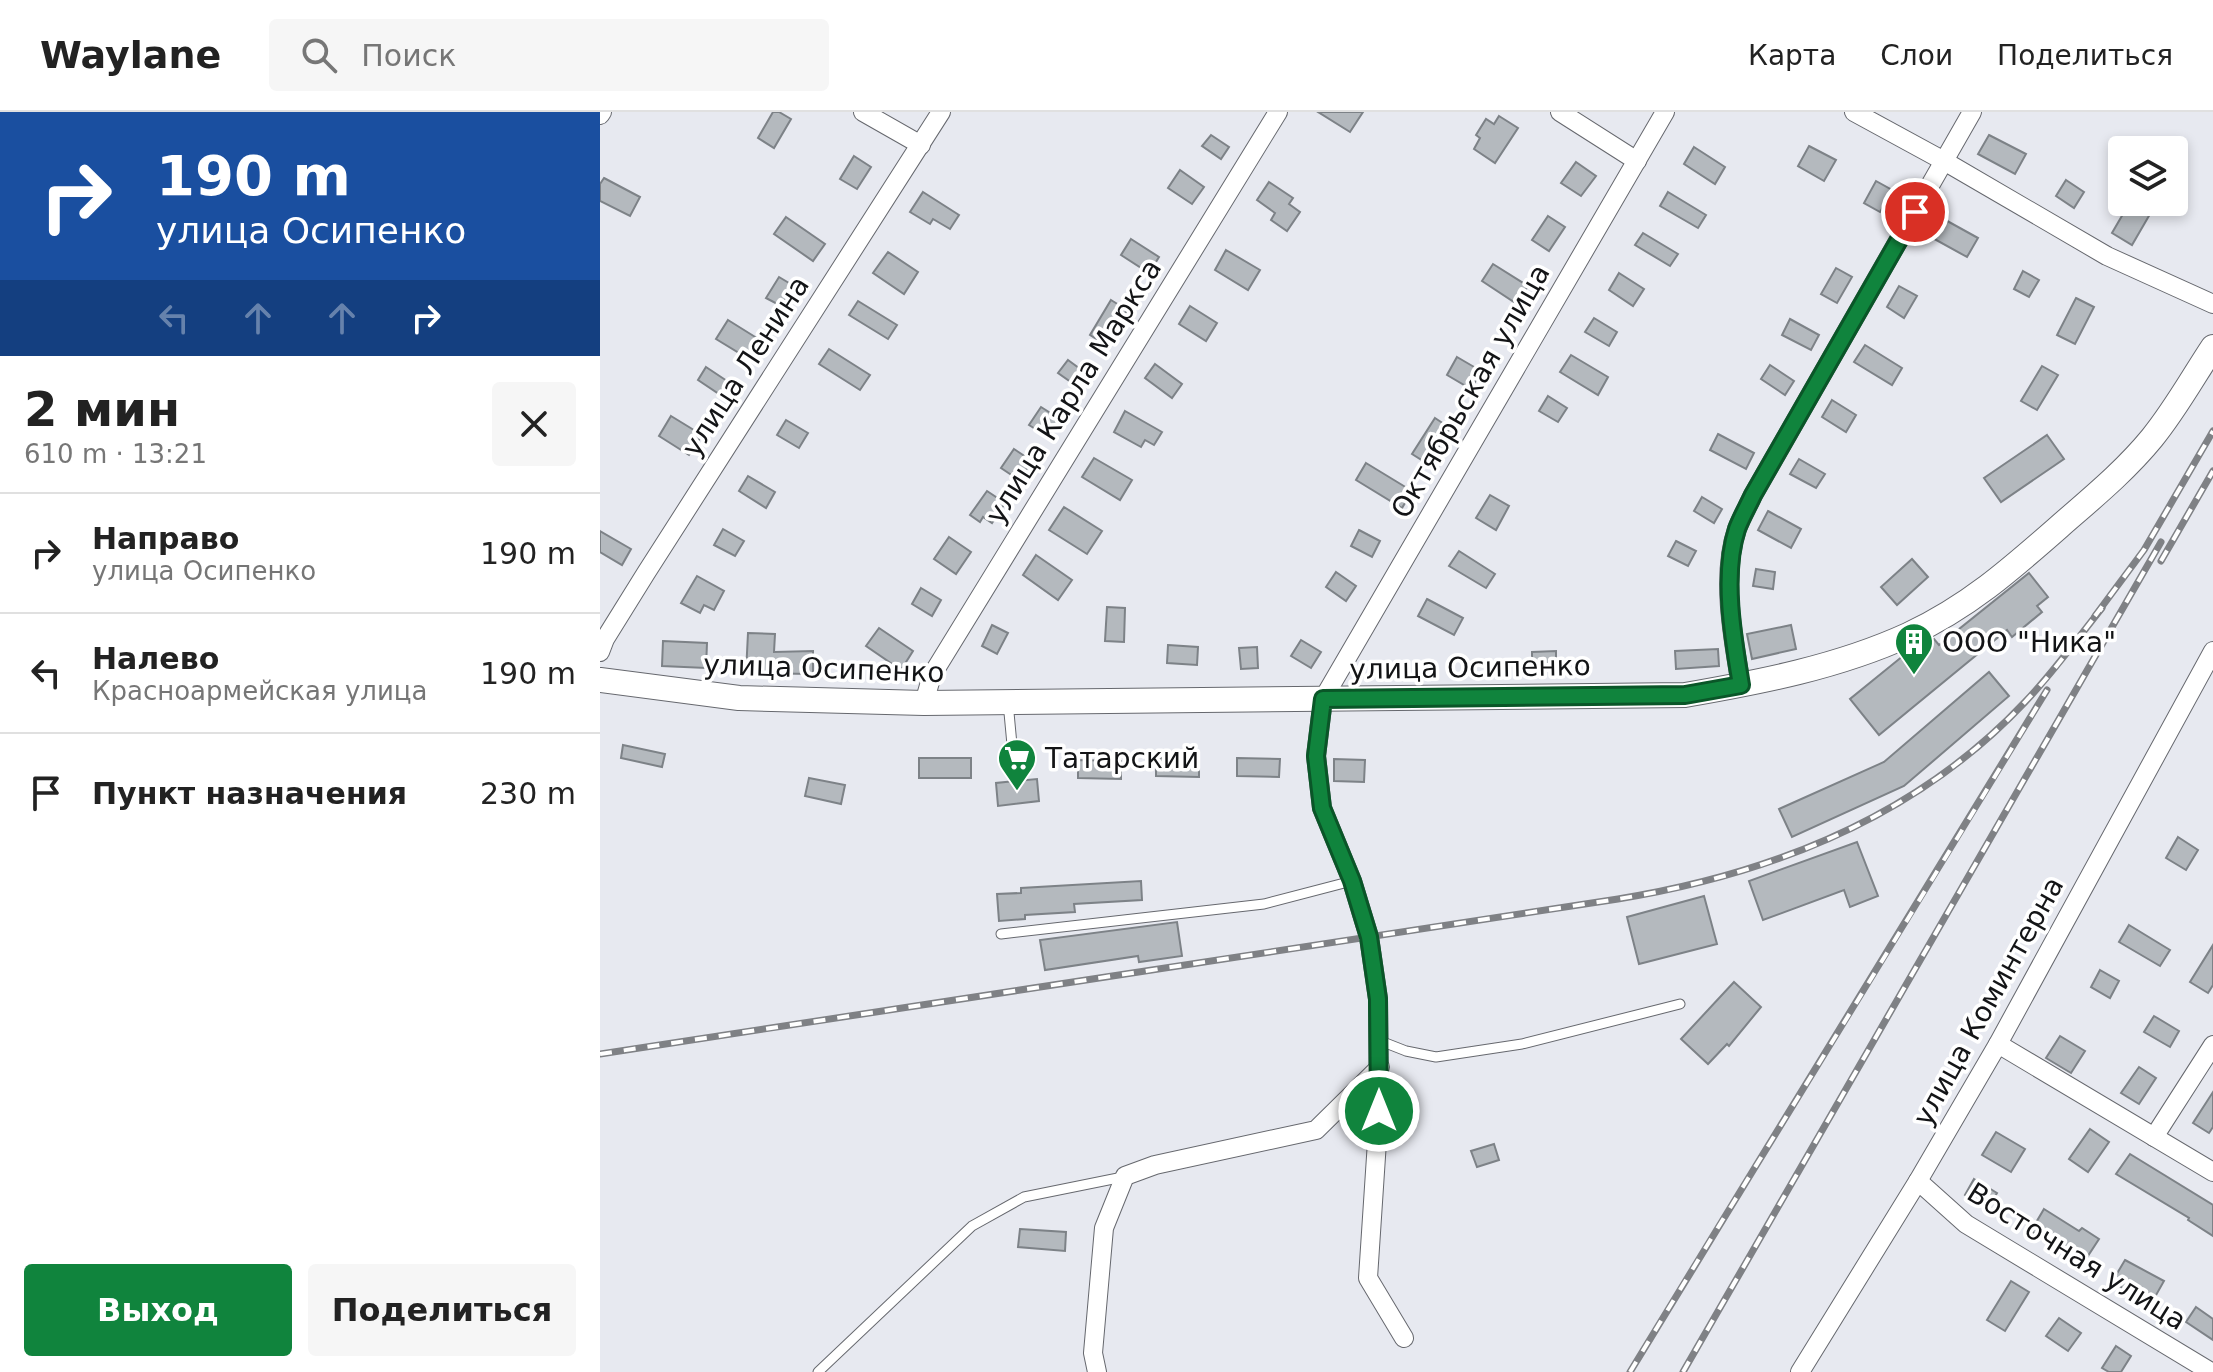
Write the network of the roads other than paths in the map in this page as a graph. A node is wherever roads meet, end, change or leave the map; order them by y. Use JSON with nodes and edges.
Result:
{"nodes":[{"id":1,"x":863,"y":112,"type":"edge"},
{"id":2,"x":941,"y":112,"type":"edge"},
{"id":3,"x":1278,"y":112,"type":"edge"},
{"id":4,"x":1560,"y":112,"type":"edge"},
{"id":5,"x":1665,"y":112,"type":"edge"},
{"id":6,"x":1854,"y":112,"type":"edge"},
{"id":7,"x":1972,"y":112,"type":"edge"},
{"id":8,"x":921,"y":145,"type":"junction"},
{"id":9,"x":1637,"y":161,"type":"junction"},
{"id":10,"x":1944,"y":161,"type":"junction"},
{"id":11,"x":2213,"y":304,"type":"edge"},
{"id":12,"x":2213,"y":347,"type":"edge"},
{"id":13,"x":2213,"y":651,"type":"edge"},
{"id":14,"x":600,"y":652,"type":"edge"},
{"id":15,"x":2208,"y":672,"type":"edge"},
{"id":16,"x":600,"y":680,"type":"edge"},
{"id":17,"x":1741,"y":685,"type":"junction"},
{"id":18,"x":1323,"y":699,"type":"junction"},
{"id":19,"x":1008,"y":702,"type":"junction"},
{"id":20,"x":924,"y":703,"type":"junction"},
{"id":21,"x":1014,"y":766,"type":"dead end"},
{"id":22,"x":1352,"y":881,"type":"junction"},
{"id":23,"x":1001,"y":934,"type":"dead end"},
{"id":24,"x":1680,"y":1004,"type":"dead end"},
{"id":25,"x":1378,"y":1040,"type":"junction"},
{"id":26,"x":1998,"y":1044,"type":"junction"},
{"id":27,"x":2213,"y":1045,"type":"edge"},
{"id":28,"x":1380,"y":1067,"type":"junction"},
{"id":29,"x":2154,"y":1137,"type":"junction"},
{"id":30,"x":2213,"y":1172,"type":"edge"},
{"id":31,"x":1125,"y":1176,"type":"junction"},
{"id":32,"x":1918,"y":1181,"type":"junction"},
{"id":33,"x":1404,"y":1338,"type":"dead end"},
{"id":34,"x":818,"y":1372,"type":"edge"},
{"id":35,"x":1097,"y":1372,"type":"edge"},
{"id":36,"x":1800,"y":1372,"type":"edge"},
{"id":37,"x":2211,"y":1372,"type":"edge"}],
"edges":[{"from":1,"to":8,"type":"street"},
{"from":2,"to":8,"type":"street","name":"улица Ленина"},
{"from":3,"to":20,"type":"street","name":"улица Карла Маркса"},
{"from":4,"to":9,"type":"street"},
{"from":5,"to":9,"type":"street","name":"Октябрьская улица"},
{"from":6,"to":10,"type":"street"},
{"from":7,"to":10,"type":"street"},
{"from":8,"to":14,"type":"street","name":"улица Ленина"},
{"from":9,"to":18,"type":"street","name":"Октябрьская улица"},
{"from":10,"to":11,"type":"street"},
{"from":10,"to":17,"type":"street"},
{"from":12,"to":17,"type":"street","name":"улица Осипенко"},
{"from":13,"to":15,"type":"street","name":"улица Коминтерна"},
{"from":15,"to":26,"type":"street","name":"улица Коминтерна"},
{"from":16,"to":20,"type":"street","name":"улица Осипенко"},
{"from":17,"to":18,"type":"street","name":"улица Осипенко"},
{"from":18,"to":19,"type":"street","name":"улица Осипенко"},
{"from":18,"to":22,"type":"street"},
{"from":19,"to":20,"type":"street","name":"улица Осипенко"},
{"from":19,"to":21,"type":"lane"},
{"from":22,"to":23,"type":"lane"},
{"from":22,"to":25,"type":"street"},
{"from":24,"to":25,"type":"lane"},
{"from":25,"to":28,"type":"street"},
{"from":26,"to":29,"type":"street"},
{"from":26,"to":32,"type":"street","name":"улица Коминтерна"},
{"from":27,"to":29,"type":"street"},
{"from":28,"to":31,"type":"street"},
{"from":28,"to":33,"type":"street"},
{"from":29,"to":30,"type":"street"},
{"from":31,"to":34,"type":"lane"},
{"from":31,"to":35,"type":"street"},
{"from":32,"to":36,"type":"street","name":"улица Коминтерна"},
{"from":32,"to":37,"type":"street","name":"Восточная улица"}]}
